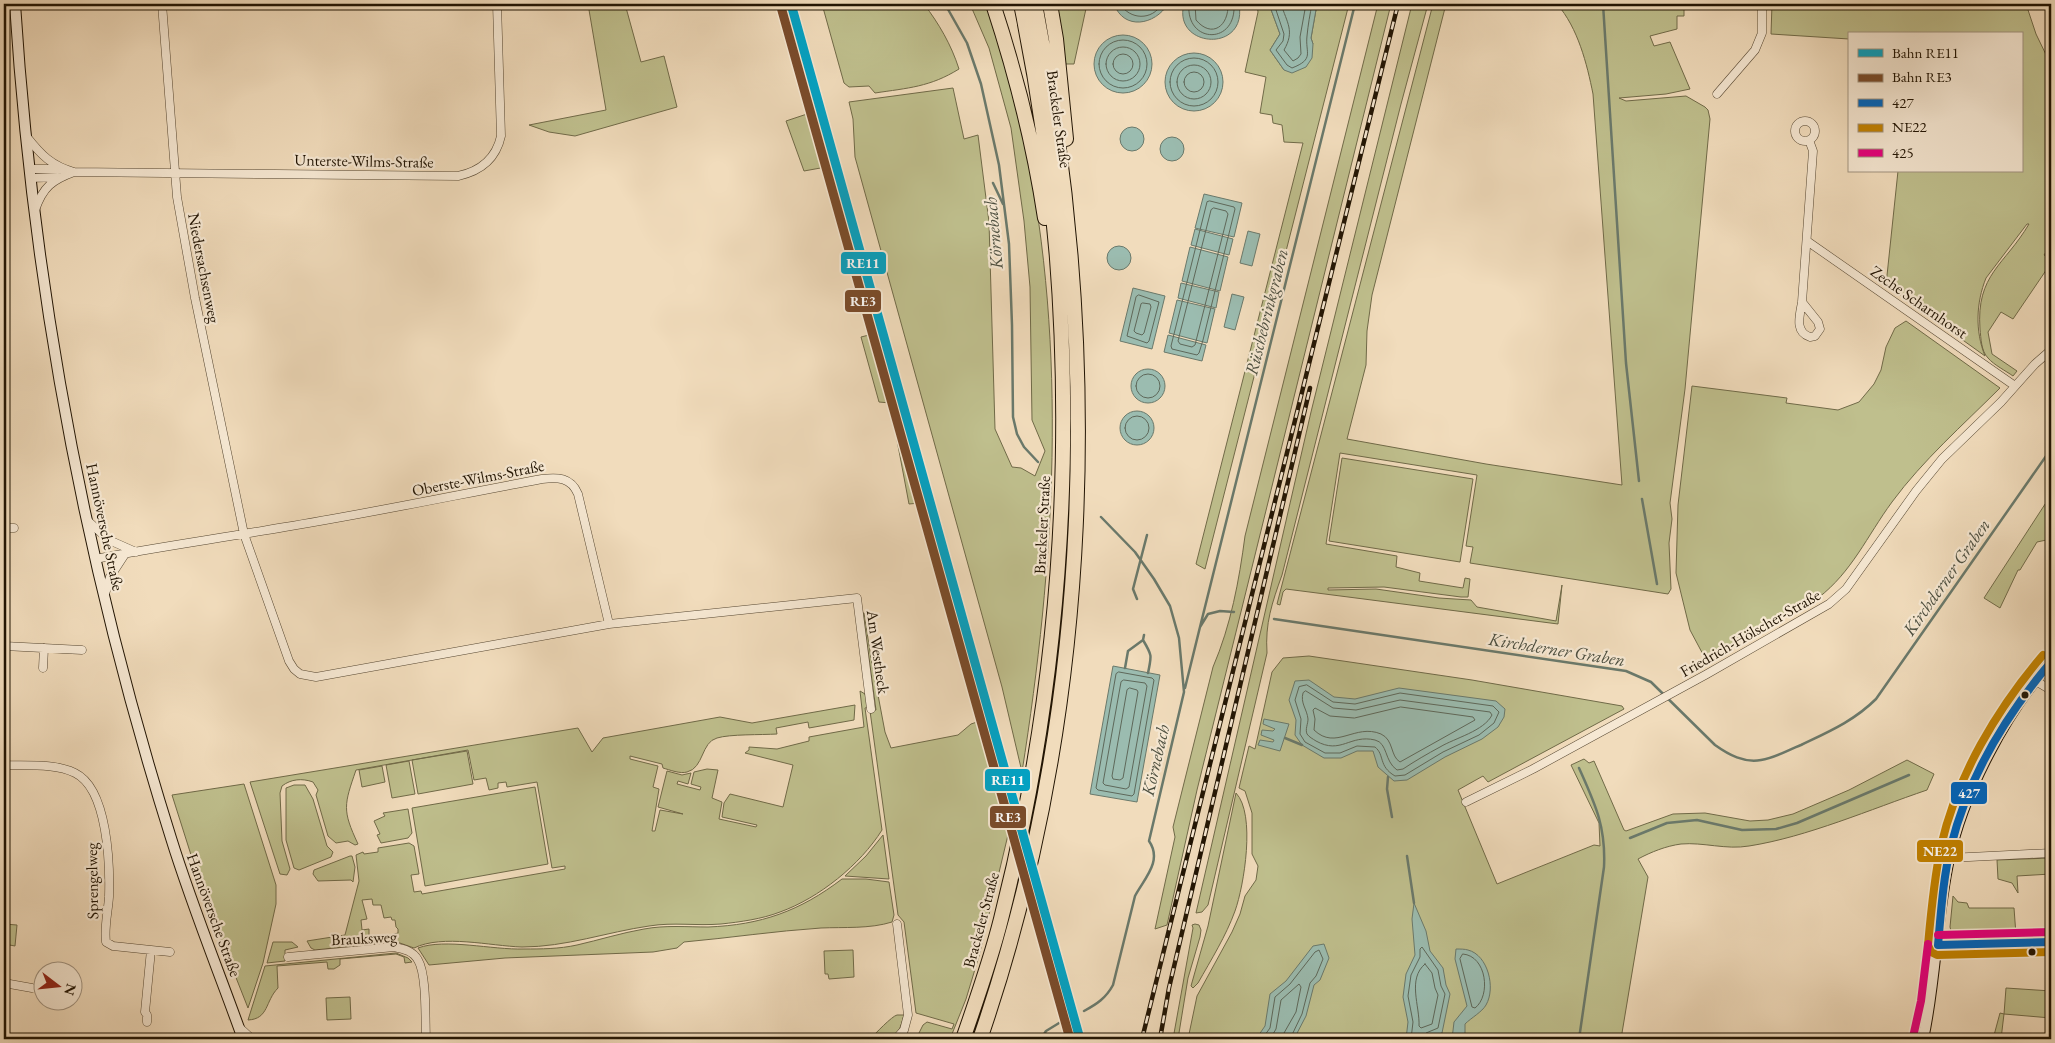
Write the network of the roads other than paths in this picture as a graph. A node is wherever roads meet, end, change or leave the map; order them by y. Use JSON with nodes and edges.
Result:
{"nodes":[{"id":1,"x":15,"y":4,"type":"edge"},
{"id":2,"x":162,"y":4,"type":"edge"},
{"id":3,"x":496,"y":4,"type":"edge"},
{"id":4,"x":993,"y":4,"type":"edge"},
{"id":5,"x":1021,"y":4,"type":"edge"},
{"id":6,"x":1035,"y":4,"type":"edge"},
{"id":7,"x":1050,"y":4,"type":"edge"},
{"id":8,"x":1762,"y":4,"type":"edge"},
{"id":9,"x":1717,"y":94,"type":"dead end"},
{"id":10,"x":26,"y":136,"type":"junction"},
{"id":11,"x":1809,"y":140,"type":"dead end"},
{"id":12,"x":62,"y":172,"type":"junction"},
{"id":13,"x":29,"y":173,"type":"junction"},
{"id":14,"x":175,"y":173,"type":"junction"},
{"id":15,"x":34,"y":214,"type":"junction"},
{"id":16,"x":1806,"y":241,"type":"junction"},
{"id":17,"x":1071,"y":277,"type":"junction"},
{"id":18,"x":1802,"y":302,"type":"dead end"},
{"id":19,"x":1060,"y":313,"type":"junction"},
{"id":20,"x":2051,"y":350,"type":"edge"},
{"id":21,"x":2015,"y":386,"type":"junction"},
{"id":22,"x":5,"y":451,"type":"dead end"},
{"id":23,"x":4,"y":476,"type":"edge"},
{"id":24,"x":86,"y":519,"type":"junction"},
{"id":25,"x":4,"y":528,"type":"edge"},
{"id":26,"x":14,"y":528,"type":"dead end"},
{"id":27,"x":244,"y":534,"type":"junction"},
{"id":28,"x":136,"y":552,"type":"junction"},
{"id":29,"x":125,"y":554,"type":"junction"},
{"id":30,"x":95,"y":559,"type":"junction"},
{"id":31,"x":105,"y":599,"type":"junction"},
{"id":32,"x":610,"y":624,"type":"junction"},
{"id":33,"x":4,"y":646,"type":"edge"},
{"id":34,"x":44,"y":648,"type":"junction"},
{"id":35,"x":82,"y":650,"type":"dead end"},
{"id":36,"x":2051,"y":662,"type":"edge"},
{"id":37,"x":43,"y":668,"type":"dead end"},
{"id":38,"x":2034,"y":680,"type":"junction"},
{"id":39,"x":2051,"y":690,"type":"edge"},
{"id":40,"x":871,"y":709,"type":"dead end"},
{"id":41,"x":4,"y":765,"type":"edge"},
{"id":42,"x":1466,"y":802,"type":"dead end"},
{"id":43,"x":2051,"y":853,"type":"edge"},
{"id":44,"x":1949,"y":858,"type":"junction"},
{"id":45,"x":898,"y":924,"type":"dead end"},
{"id":46,"x":2051,"y":942,"type":"edge"},
{"id":47,"x":1938,"y":945,"type":"junction"},
{"id":48,"x":151,"y":950,"type":"junction"},
{"id":49,"x":170,"y":952,"type":"dead end"},
{"id":50,"x":288,"y":957,"type":"dead end"},
{"id":51,"x":4,"y":983,"type":"edge"},
{"id":52,"x":982,"y":983,"type":"junction"},
{"id":53,"x":32,"y":988,"type":"dead end"},
{"id":54,"x":147,"y":1022,"type":"dead end"},
{"id":55,"x":239,"y":1027,"type":"junction"},
{"id":56,"x":239,"y":1039,"type":"edge"},
{"id":57,"x":243,"y":1039,"type":"edge"},
{"id":58,"x":252,"y":1039,"type":"edge"},
{"id":59,"x":426,"y":1039,"type":"edge"},
{"id":60,"x":896,"y":1039,"type":"edge"},
{"id":61,"x":955,"y":1039,"type":"edge"},
{"id":62,"x":963,"y":1039,"type":"edge"},
{"id":63,"x":980,"y":1039,"type":"edge"},
{"id":64,"x":1923,"y":1039,"type":"edge"}],
"edges":[{"from":1,"to":10,"type":"main road","name":"Hannöversche Straße"},
{"from":2,"to":14,"type":"street","name":"Niedersachsenweg"},
{"from":3,"to":14,"type":"street","name":"Unterste-Wilms-Straße"},
{"from":4,"to":19,"type":"highway"},
{"from":5,"to":19,"type":"highway","name":"Brackeler Straße"},
{"from":6,"to":17,"type":"highway","name":"Brackeler Straße"},
{"from":7,"to":17,"type":"highway"},
{"from":8,"to":9,"type":"street"},
{"from":10,"to":12,"type":"street","name":"Unterste-Wilms-Straße"},
{"from":10,"to":13,"type":"main road","name":"Hannöversche Straße"},
{"from":11,"to":16,"type":"street"},
{"from":12,"to":13,"type":"street","name":"Unterste-Wilms-Straße"},
{"from":12,"to":14,"type":"street","name":"Unterste-Wilms-Straße"},
{"from":12,"to":15,"type":"street"},
{"from":13,"to":15,"type":"main road","name":"Hannöversche Straße"},
{"from":14,"to":27,"type":"street","name":"Niedersachsenweg"},
{"from":15,"to":24,"type":"main road","name":"Hannöversche Straße"},
{"from":16,"to":18,"type":"street"},
{"from":16,"to":21,"type":"street","name":"Zeche Scharnhorst"},
{"from":17,"to":63,"type":"highway","name":"Brackeler Straße"},
{"from":19,"to":52,"type":"highway","name":"Brackeler Straße"},
{"from":20,"to":21,"type":"street","name":"Friedrich-Hölscher-Straße"},
{"from":21,"to":42,"type":"street","name":"Friedrich-Hölscher-Straße"},
{"from":22,"to":23,"type":"street"},
{"from":24,"to":28,"type":"street"},
{"from":24,"to":30,"type":"main road","name":"Hannöversche Straße"},
{"from":25,"to":26,"type":"street"},
{"from":27,"to":28,"type":"street","name":"Oberste-Wilms-Straße"},
{"from":27,"to":32,"type":"street"},
{"from":27,"to":32,"type":"street","name":"Oberste-Wilms-Straße"},
{"from":28,"to":29,"type":"street","name":"Oberste-Wilms-Straße"},
{"from":29,"to":30,"type":"street","name":"Oberste-Wilms-Straße"},
{"from":29,"to":31,"type":"street"},
{"from":30,"to":31,"type":"main road","name":"Hannöversche Straße"},
{"from":31,"to":55,"type":"main road","name":"Hannöversche Straße"},
{"from":32,"to":40,"type":"street","name":"Am Westheck"},
{"from":33,"to":34,"type":"street"},
{"from":34,"to":35,"type":"street"},
{"from":34,"to":37,"type":"street"},
{"from":36,"to":38,"type":"main road"},
{"from":38,"to":39,"type":"street"},
{"from":38,"to":44,"type":"main road"},
{"from":41,"to":48,"type":"street","name":"Sprengelweg"},
{"from":43,"to":44,"type":"street"},
{"from":44,"to":47,"type":"main road"},
{"from":45,"to":60,"type":"street"},
{"from":46,"to":47,"type":"main road"},
{"from":47,"to":64,"type":"main road"},
{"from":48,"to":49,"type":"street"},
{"from":48,"to":54,"type":"street"},
{"from":50,"to":59,"type":"street","name":"Brauksweg"},
{"from":51,"to":53,"type":"street"},
{"from":52,"to":61,"type":"highway"},
{"from":52,"to":62,"type":"highway","name":"Brackeler Straße"},
{"from":55,"to":56,"type":"street"},
{"from":55,"to":57,"type":"main road","name":"Hannöversche Straße"},
{"from":55,"to":58,"type":"street"}]}
